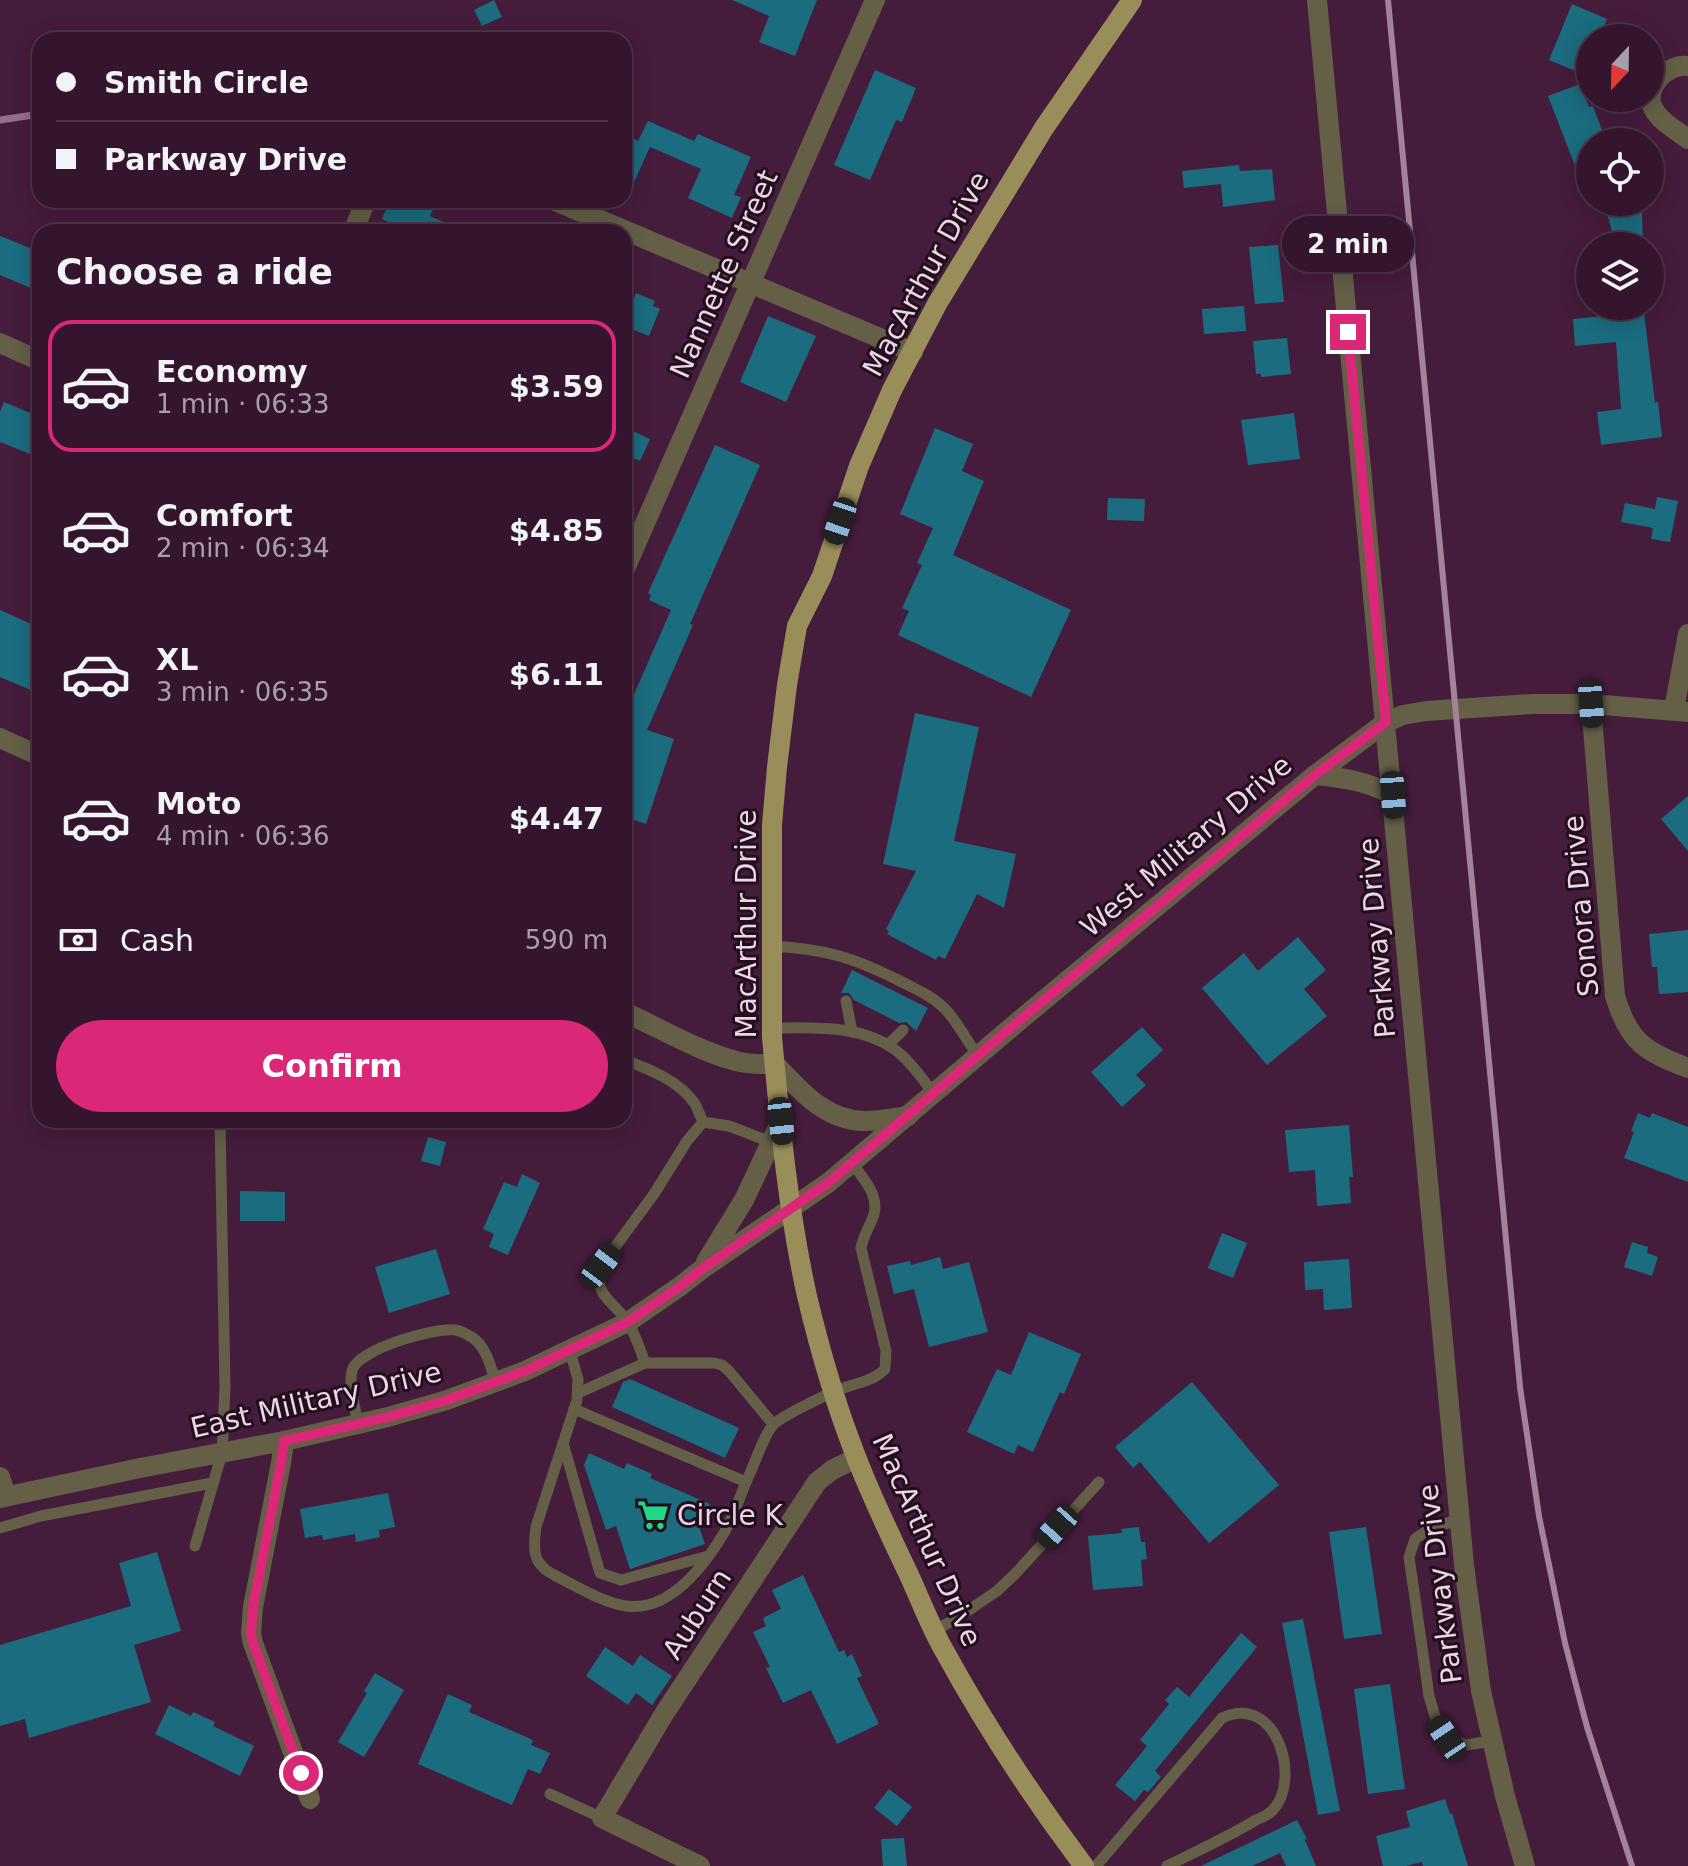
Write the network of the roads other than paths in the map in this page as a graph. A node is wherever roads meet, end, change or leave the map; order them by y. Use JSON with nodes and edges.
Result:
{"nodes":[{"id":1,"x":875,"y":0,"type":"edge"},
{"id":2,"x":1132,"y":0,"type":"edge"},
{"id":3,"x":1317,"y":0,"type":"edge"},
{"id":4,"x":1688,"y":66,"type":"edge"},
{"id":5,"x":1688,"y":139,"type":"edge"},
{"id":6,"x":572,"y":208,"type":"edge"},
{"id":7,"x":609,"y":224,"type":"edge"},
{"id":8,"x":632,"y":234,"type":"edge"},
{"id":9,"x":751,"y":282,"type":"junction"},
{"id":10,"x":0,"y":343,"type":"edge"},
{"id":11,"x":913,"y":352,"type":"junction"},
{"id":12,"x":32,"y":357,"type":"edge"},
{"id":13,"x":632,"y":553,"type":"edge"},
{"id":14,"x":1688,"y":634,"type":"edge"},
{"id":15,"x":1591,"y":704,"type":"junction"},
{"id":16,"x":1681,"y":711,"type":"edge"},
{"id":17,"x":1386,"y":722,"type":"junction"},
{"id":18,"x":0,"y":738,"type":"edge"},
{"id":19,"x":32,"y":752,"type":"edge"},
{"id":20,"x":1315,"y":775,"type":"junction"},
{"id":21,"x":1393,"y":795,"type":"junction"},
{"id":22,"x":772,"y":946,"type":"junction"},
{"id":23,"x":846,"y":1001,"type":"dead end"},
{"id":24,"x":632,"y":1016,"type":"edge"},
{"id":25,"x":772,"y":1028,"type":"junction"},
{"id":26,"x":903,"y":1030,"type":"dead end"},
{"id":27,"x":852,"y":1032,"type":"junction"},
{"id":28,"x":888,"y":1045,"type":"junction"},
{"id":29,"x":978,"y":1056,"type":"junction"},
{"id":30,"x":632,"y":1064,"type":"edge"},
{"id":31,"x":775,"y":1064,"type":"junction"},
{"id":32,"x":1688,"y":1068,"type":"edge"},
{"id":33,"x":934,"y":1094,"type":"junction"},
{"id":34,"x":908,"y":1116,"type":"junction"},
{"id":35,"x":781,"y":1121,"type":"junction"},
{"id":36,"x":703,"y":1122,"type":"junction"},
{"id":37,"x":220,"y":1128,"type":"edge"},
{"id":38,"x":771,"y":1142,"type":"junction"},
{"id":39,"x":853,"y":1164,"type":"junction"},
{"id":40,"x":790,"y":1209,"type":"junction"},
{"id":41,"x":702,"y":1269,"type":"junction"},
{"id":42,"x":628,"y":1322,"type":"junction"},
{"id":43,"x":569,"y":1348,"type":"junction"},
{"id":44,"x":645,"y":1363,"type":"junction"},
{"id":45,"x":496,"y":1382,"type":"junction"},
{"id":46,"x":834,"y":1391,"type":"junction"},
{"id":47,"x":578,"y":1393,"type":"junction"},
{"id":48,"x":574,"y":1409,"type":"junction"},
{"id":49,"x":358,"y":1424,"type":"junction"},
{"id":50,"x":773,"y":1424,"type":"junction"},
{"id":51,"x":284,"y":1441,"type":"junction"},
{"id":52,"x":563,"y":1442,"type":"junction"},
{"id":53,"x":222,"y":1453,"type":"junction"},
{"id":54,"x":856,"y":1458,"type":"junction"},
{"id":55,"x":746,"y":1482,"type":"junction"},
{"id":56,"x":1099,"y":1482,"type":"dead end"},
{"id":57,"x":212,"y":1483,"type":"junction"},
{"id":58,"x":2,"y":1490,"type":"edge"},
{"id":59,"x":1459,"y":1519,"type":"junction"},
{"id":60,"x":0,"y":1528,"type":"edge"},
{"id":61,"x":195,"y":1546,"type":"dead end"},
{"id":62,"x":709,"y":1556,"type":"junction"},
{"id":63,"x":935,"y":1631,"type":"junction"},
{"id":64,"x":1492,"y":1741,"type":"junction"},
{"id":65,"x":550,"y":1794,"type":"dead end"},
{"id":66,"x":310,"y":1799,"type":"dead end"},
{"id":67,"x":602,"y":1818,"type":"junction"},
{"id":68,"x":698,"y":1866,"type":"edge"},
{"id":69,"x":1084,"y":1866,"type":"edge"},
{"id":70,"x":1096,"y":1866,"type":"edge"},
{"id":71,"x":1167,"y":1866,"type":"edge"},
{"id":72,"x":1525,"y":1866,"type":"edge"}],
"edges":[{"from":1,"to":9,"type":"street","name":"Nannette Street"},
{"from":2,"to":11,"type":"main road","name":"MacArthur Drive"},
{"from":3,"to":17,"type":"street","name":"Parkway Drive"},
{"from":4,"to":5,"type":"street"},
{"from":6,"to":7,"type":"street"},
{"from":8,"to":9,"type":"street"},
{"from":9,"to":11,"type":"street"},
{"from":9,"to":13,"type":"street","name":"Nannette Street"},
{"from":10,"to":12,"type":"street"},
{"from":11,"to":22,"type":"main road","name":"MacArthur Drive"},
{"from":14,"to":16,"type":"street"},
{"from":15,"to":16,"type":"street","name":"West Military Drive"},
{"from":15,"to":17,"type":"street","name":"West Military Drive"},
{"from":15,"to":32,"type":"street","name":"Sonora Drive"},
{"from":17,"to":20,"type":"street","name":"West Military Drive"},
{"from":17,"to":21,"type":"street","name":"Parkway Drive"},
{"from":18,"to":19,"type":"street"},
{"from":20,"to":21,"type":"street"},
{"from":20,"to":29,"type":"street","name":"West Military Drive"},
{"from":21,"to":59,"type":"street","name":"Parkway Drive"},
{"from":22,"to":25,"type":"main road","name":"MacArthur Drive"},
{"from":22,"to":29,"type":"lane"},
{"from":23,"to":27,"type":"lane"},
{"from":24,"to":31,"type":"street"},
{"from":25,"to":27,"type":"lane"},
{"from":25,"to":31,"type":"main road","name":"MacArthur Drive"},
{"from":26,"to":28,"type":"lane"},
{"from":27,"to":28,"type":"lane"},
{"from":28,"to":33,"type":"lane"},
{"from":29,"to":33,"type":"street","name":"West Military Drive"},
{"from":30,"to":36,"type":"lane"},
{"from":31,"to":34,"type":"street"},
{"from":31,"to":35,"type":"main road","name":"MacArthur Drive"},
{"from":33,"to":34,"type":"street","name":"West Military Drive"},
{"from":34,"to":39,"type":"street","name":"West Military Drive"},
{"from":35,"to":38,"type":"street"},
{"from":35,"to":40,"type":"main road","name":"MacArthur Drive"},
{"from":36,"to":38,"type":"lane"},
{"from":36,"to":42,"type":"lane"},
{"from":37,"to":53,"type":"lane"},
{"from":38,"to":41,"type":"street"},
{"from":39,"to":40,"type":"street","name":"West Military Drive"},
{"from":39,"to":46,"type":"lane"},
{"from":40,"to":41,"type":"street","name":"East Military Drive"},
{"from":40,"to":46,"type":"main road","name":"MacArthur Drive"},
{"from":41,"to":42,"type":"street","name":"East Military Drive"},
{"from":42,"to":43,"type":"street","name":"East Military Drive"},
{"from":42,"to":44,"type":"lane"},
{"from":43,"to":45,"type":"street","name":"East Military Drive"},
{"from":43,"to":47,"type":"lane"},
{"from":44,"to":47,"type":"lane"},
{"from":44,"to":50,"type":"lane"},
{"from":45,"to":49,"type":"street","name":"East Military Drive"},
{"from":45,"to":49,"type":"lane"},
{"from":46,"to":50,"type":"lane"},
{"from":46,"to":54,"type":"main road","name":"MacArthur Drive"},
{"from":47,"to":48,"type":"lane"},
{"from":48,"to":52,"type":"lane"},
{"from":48,"to":55,"type":"lane"},
{"from":49,"to":51,"type":"street","name":"East Military Drive"},
{"from":50,"to":55,"type":"lane"},
{"from":51,"to":53,"type":"street","name":"East Military Drive"},
{"from":51,"to":66,"type":"street"},
{"from":52,"to":62,"type":"lane"},
{"from":52,"to":62,"type":"lane"},
{"from":53,"to":57,"type":"lane"},
{"from":53,"to":58,"type":"street","name":"East Military Drive"},
{"from":54,"to":63,"type":"main road","name":"MacArthur Drive"},
{"from":54,"to":67,"type":"street","name":"Auburn"},
{"from":55,"to":62,"type":"lane"},
{"from":56,"to":63,"type":"lane"},
{"from":57,"to":60,"type":"lane"},
{"from":57,"to":61,"type":"lane"},
{"from":59,"to":64,"type":"street","name":"Parkway Drive"},
{"from":59,"to":64,"type":"lane"},
{"from":63,"to":69,"type":"main road","name":"MacArthur Drive"},
{"from":64,"to":72,"type":"street","name":"Parkway Drive"},
{"from":65,"to":67,"type":"lane"},
{"from":67,"to":68,"type":"street"},
{"from":70,"to":71,"type":"lane"}]}
